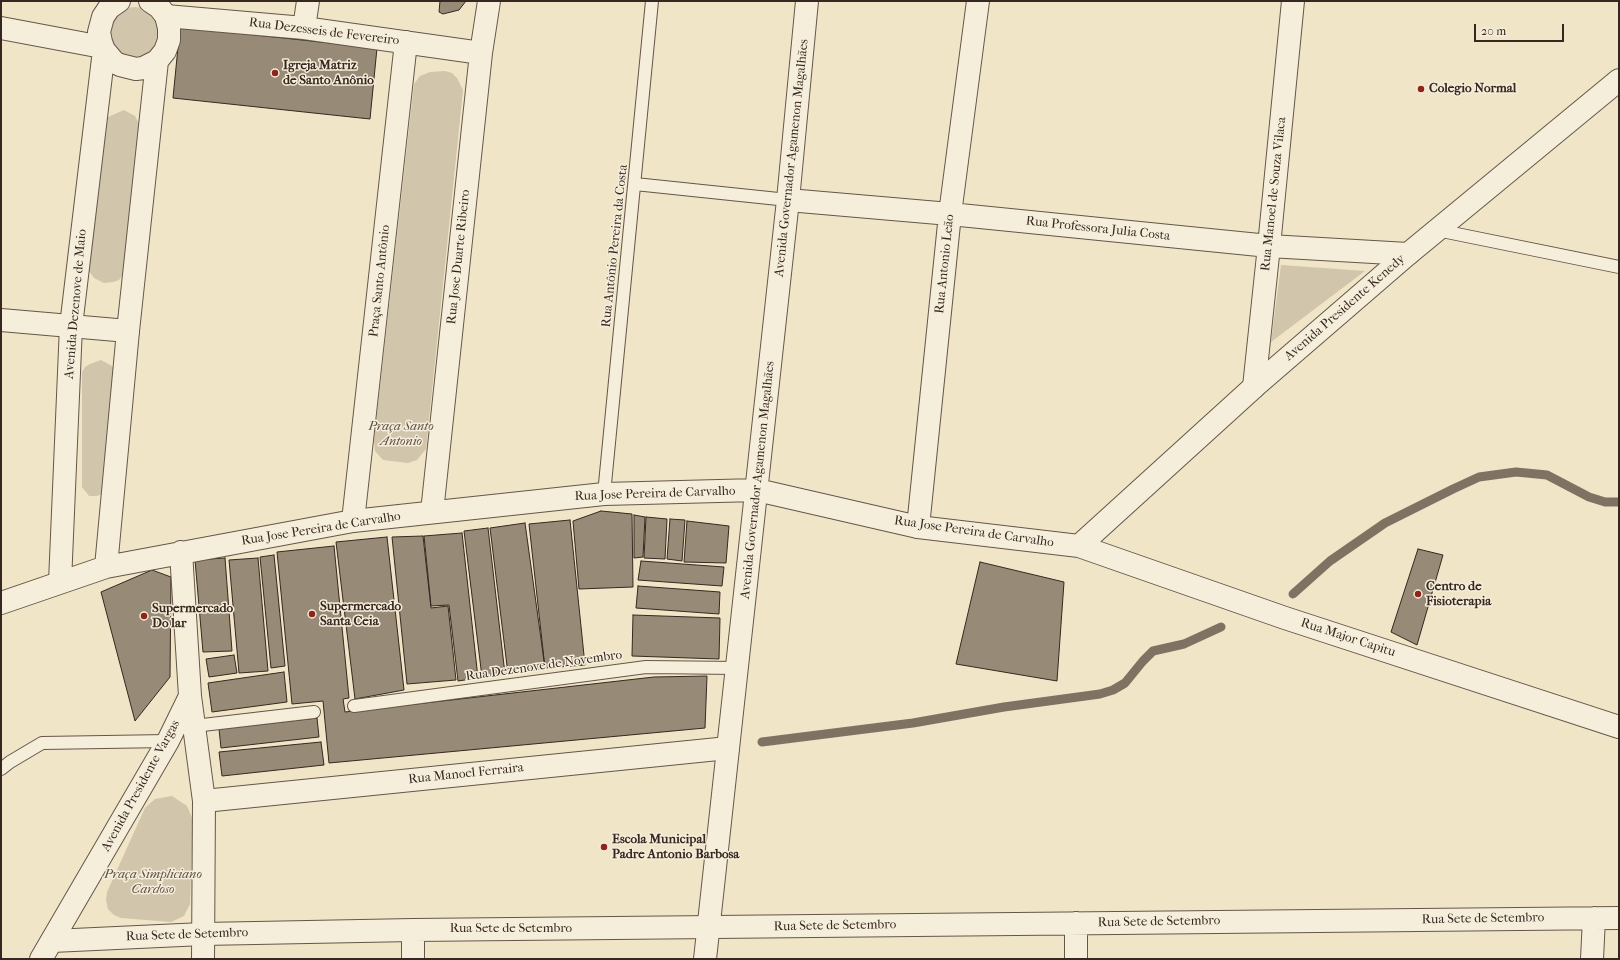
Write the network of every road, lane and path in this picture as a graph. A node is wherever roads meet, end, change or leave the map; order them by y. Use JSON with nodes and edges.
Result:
{"nodes":[{"id":1,"x":308,"y":1,"type":"edge"},
{"id":2,"x":489,"y":1,"type":"edge"},
{"id":3,"x":652,"y":1,"type":"edge"},
{"id":4,"x":807,"y":1,"type":"edge"},
{"id":5,"x":978,"y":1,"type":"edge"},
{"id":6,"x":1293,"y":1,"type":"edge"},
{"id":7,"x":115,"y":2,"type":"edge"},
{"id":8,"x":161,"y":7,"type":"edge"},
{"id":9,"x":1,"y":28,"type":"edge"},
{"id":10,"x":304,"y":28,"type":"junction"},
{"id":11,"x":406,"y":42,"type":"junction"},
{"id":12,"x":103,"y":49,"type":"junction"},
{"id":13,"x":481,"y":54,"type":"junction"},
{"id":14,"x":157,"y":61,"type":"junction"},
{"id":15,"x":1619,"y":80,"type":"edge"},
{"id":16,"x":635,"y":184,"type":"junction"},
{"id":17,"x":788,"y":200,"type":"junction"},
{"id":18,"x":950,"y":214,"type":"junction"},
{"id":19,"x":1437,"y":230,"type":"junction"},
{"id":20,"x":1269,"y":246,"type":"junction"},
{"id":21,"x":1408,"y":254,"type":"junction"},
{"id":22,"x":1619,"y":267,"type":"edge"},
{"id":23,"x":1,"y":320,"type":"edge"},
{"id":24,"x":71,"y":326,"type":"junction"},
{"id":25,"x":128,"y":332,"type":"junction"},
{"id":26,"x":1254,"y":387,"type":"junction"},
{"id":27,"x":757,"y":490,"type":"junction"},
{"id":28,"x":604,"y":494,"type":"junction"},
{"id":29,"x":432,"y":512,"type":"junction"},
{"id":30,"x":353,"y":521,"type":"junction"},
{"id":31,"x":918,"y":527,"type":"junction"},
{"id":32,"x":1079,"y":546,"type":"junction"},
{"id":33,"x":181,"y":552,"type":"junction"},
{"id":34,"x":106,"y":567,"type":"junction"},
{"id":35,"x":60,"y":582,"type":"junction"},
{"id":36,"x":1,"y":603,"type":"edge"},
{"id":37,"x":738,"y":668,"type":"junction"},
{"id":38,"x":190,"y":696,"type":"junction"},
{"id":39,"x":354,"y":706,"type":"dead end"},
{"id":40,"x":314,"y":712,"type":"dead end"},
{"id":41,"x":194,"y":726,"type":"junction"},
{"id":42,"x":1619,"y":727,"type":"edge"},
{"id":43,"x":168,"y":741,"type":"junction"},
{"id":44,"x":728,"y":748,"type":"junction"},
{"id":45,"x":1,"y":769,"type":"edge"},
{"id":46,"x":204,"y":801,"type":"junction"},
{"id":47,"x":1594,"y":918,"type":"junction"},
{"id":48,"x":1619,"y":918,"type":"edge"},
{"id":49,"x":1076,"y":923,"type":"junction"},
{"id":50,"x":707,"y":928,"type":"junction"},
{"id":51,"x":413,"y":930,"type":"junction"},
{"id":52,"x":203,"y":934,"type":"junction"},
{"id":53,"x":46,"y":950,"type":"edge"},
{"id":54,"x":203,"y":959,"type":"edge"},
{"id":55,"x":413,"y":959,"type":"edge"},
{"id":56,"x":704,"y":959,"type":"edge"},
{"id":57,"x":1076,"y":959,"type":"edge"},
{"id":58,"x":1592,"y":959,"type":"edge"}],
"edges":[{"from":1,"to":10,"type":"street"},
{"from":2,"to":13,"type":"street","name":"Rua Jose Duarte Ribeiro"},
{"from":3,"to":16,"type":"lane","name":"Rua Antônio Pereira da Costa"},
{"from":4,"to":17,"type":"street","name":"Avenida Governador Agamenon Magalhães"},
{"from":5,"to":18,"type":"street","name":"Rua Antonio Leão"},
{"from":6,"to":20,"type":"street","name":"Rua Manoel de Souza Vilaca"},
{"from":7,"to":12,"type":"street","name":"Avenida Dezenove de Maio"},
{"from":8,"to":10,"type":"street","name":"Rua Dezesseis de Fevereiro"},
{"from":8,"to":14,"type":"street"},
{"from":9,"to":12,"type":"street"},
{"from":10,"to":11,"type":"street","name":"Rua Dezesseis de Fevereiro"},
{"from":11,"to":13,"type":"street","name":"Rua Dezesseis de Fevereiro"},
{"from":11,"to":30,"type":"street","name":"Praça Santo Antônio"},
{"from":12,"to":14,"type":"street"},
{"from":12,"to":24,"type":"street","name":"Avenida Dezenove de Maio"},
{"from":13,"to":29,"type":"street","name":"Rua Jose Duarte Ribeiro"},
{"from":14,"to":25,"type":"street"},
{"from":15,"to":19,"type":"street","name":"Avenida Presidente Kenedy"},
{"from":16,"to":17,"type":"lane"},
{"from":16,"to":28,"type":"lane","name":"Rua Antônio Pereira da Costa"},
{"from":17,"to":18,"type":"street","name":"Rua Professora Julia Costa"},
{"from":17,"to":27,"type":"street","name":"Avenida Governador Agamenon Magalhães"},
{"from":18,"to":20,"type":"street","name":"Rua Professora Julia Costa"},
{"from":18,"to":31,"type":"street","name":"Rua Antonio Leão"},
{"from":19,"to":21,"type":"street","name":"Avenida Presidente Kenedy"},
{"from":19,"to":22,"type":"lane"},
{"from":20,"to":21,"type":"street","name":"Rua Professora Julia Costa"},
{"from":20,"to":26,"type":"street","name":"Rua Manoel de Souza Vilaca"},
{"from":21,"to":26,"type":"street","name":"Avenida Presidente Kenedy"},
{"from":23,"to":24,"type":"street"},
{"from":24,"to":25,"type":"street"},
{"from":24,"to":35,"type":"street","name":"Avenida Dezenove de Maio"},
{"from":25,"to":34,"type":"street"},
{"from":26,"to":32,"type":"street","name":"Avenida Presidente Kenedy"},
{"from":27,"to":28,"type":"street","name":"Rua Jose Pereira de Carvalho"},
{"from":27,"to":31,"type":"street","name":"Rua Jose Pereira de Carvalho"},
{"from":27,"to":37,"type":"street","name":"Avenida Governador Agamenon Magalhães"},
{"from":28,"to":29,"type":"street","name":"Rua Jose Pereira de Carvalho"},
{"from":29,"to":30,"type":"street","name":"Rua Jose Pereira de Carvalho"},
{"from":30,"to":33,"type":"street","name":"Rua Jose Pereira de Carvalho"},
{"from":31,"to":32,"type":"street","name":"Rua Jose Pereira de Carvalho"},
{"from":32,"to":42,"type":"street","name":"Rua Major Capitu"},
{"from":33,"to":34,"type":"street","name":"Rua Jose Pereira de Carvalho"},
{"from":33,"to":38,"type":"street"},
{"from":34,"to":35,"type":"street","name":"Rua Jose Pereira de Carvalho"},
{"from":35,"to":36,"type":"street","name":"Rua Jose Pereira de Carvalho"},
{"from":37,"to":39,"type":"lane","name":"Rua Dezenove de Novembro"},
{"from":37,"to":44,"type":"street","name":"Avenida Governador Agamenon Magalhães"},
{"from":38,"to":41,"type":"street"},
{"from":38,"to":43,"type":"street","name":"Avenida Presidente Vargas"},
{"from":40,"to":41,"type":"lane"},
{"from":41,"to":46,"type":"street"},
{"from":43,"to":45,"type":"lane"},
{"from":43,"to":53,"type":"street","name":"Avenida Presidente Vargas"},
{"from":44,"to":46,"type":"street","name":"Rua Manoel Ferraira"},
{"from":44,"to":50,"type":"street","name":"Avenida Governador Agamenon Magalhães"},
{"from":46,"to":52,"type":"street"},
{"from":47,"to":48,"type":"street","name":"Rua Sete de Setembro"},
{"from":47,"to":49,"type":"street","name":"Rua Sete de Setembro"},
{"from":47,"to":58,"type":"street"},
{"from":49,"to":50,"type":"street","name":"Rua Sete de Setembro"},
{"from":49,"to":57,"type":"street"},
{"from":50,"to":51,"type":"street","name":"Rua Sete de Setembro"},
{"from":50,"to":56,"type":"street","name":"Avenida Governador Agamenon Magalhães"},
{"from":51,"to":52,"type":"street","name":"Rua Sete de Setembro"},
{"from":51,"to":55,"type":"street"},
{"from":52,"to":53,"type":"street","name":"Rua Sete de Setembro"},
{"from":52,"to":54,"type":"street"}]}
